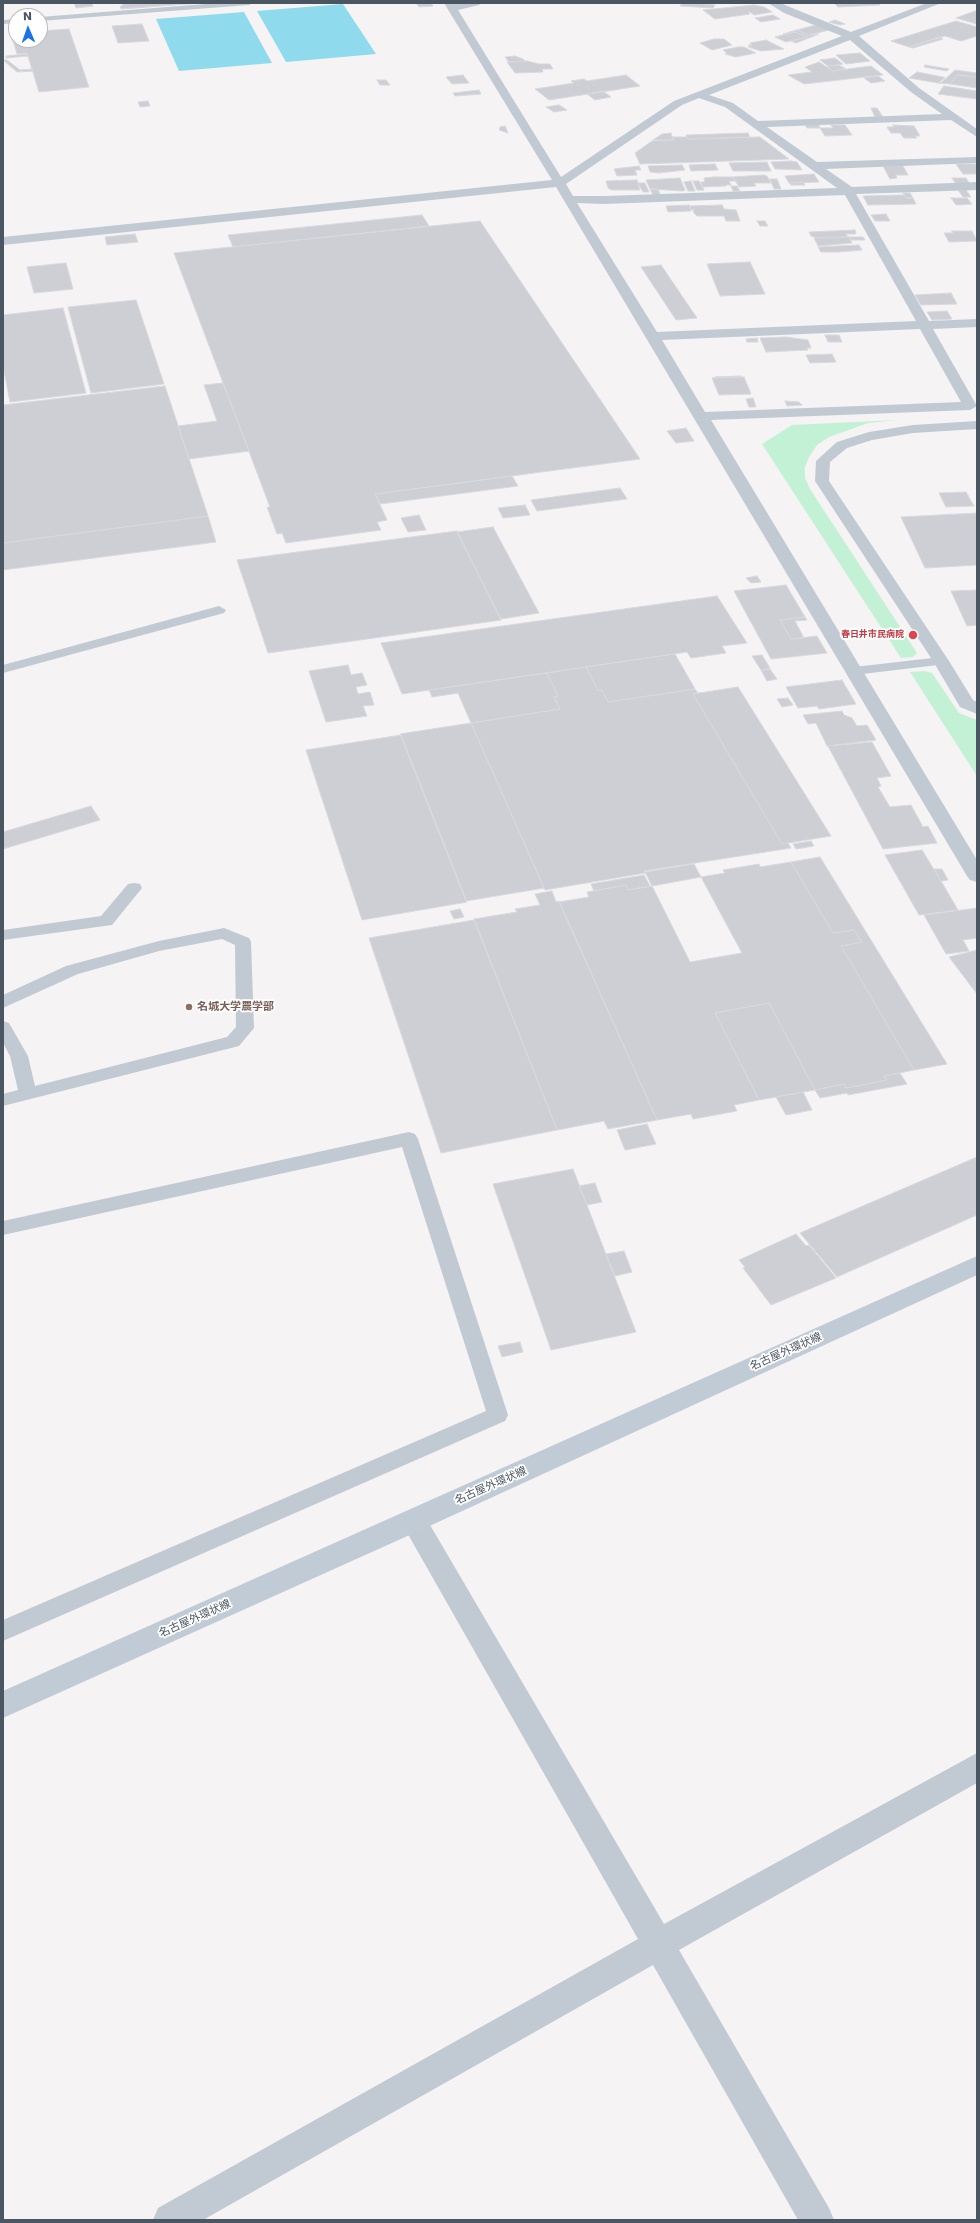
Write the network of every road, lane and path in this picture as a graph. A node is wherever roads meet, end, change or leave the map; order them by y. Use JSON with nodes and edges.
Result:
{"nodes":[{"id":1,"x":249,"y":3,"type":"edge"},
{"id":2,"x":476,"y":3,"type":"edge"},
{"id":3,"x":773,"y":3,"type":"edge"},
{"id":4,"x":936,"y":3,"type":"edge"},
{"id":5,"x":451,"y":5,"type":"edge"},
{"id":6,"x":48,"y":18,"type":"edge"},
{"id":7,"x":852,"y":36,"type":"junction"},
{"id":8,"x":697,"y":94,"type":"junction"},
{"id":9,"x":954,"y":117,"type":"junction"},
{"id":10,"x":755,"y":124,"type":"junction"},
{"id":11,"x":977,"y":134,"type":"edge"},
{"id":12,"x":977,"y":160,"type":"edge"},
{"id":13,"x":812,"y":166,"type":"junction"},
{"id":14,"x":560,"y":183,"type":"junction"},
{"id":15,"x":977,"y":186,"type":"edge"},
{"id":16,"x":848,"y":190,"type":"junction"},
{"id":17,"x":570,"y":200,"type":"junction"},
{"id":18,"x":3,"y":241,"type":"edge"},
{"id":19,"x":977,"y":323,"type":"edge"},
{"id":20,"x":924,"y":325,"type":"junction"},
{"id":21,"x":653,"y":336,"type":"junction"},
{"id":22,"x":701,"y":416,"type":"junction"},
{"id":23,"x":977,"y":425,"type":"edge"},
{"id":24,"x":219,"y":610,"type":"dead end"},
{"id":25,"x":941,"y":661,"type":"junction"},
{"id":26,"x":3,"y":668,"type":"edge"},
{"id":27,"x":854,"y":671,"type":"junction"},
{"id":28,"x":977,"y":709,"type":"edge"},
{"id":29,"x":977,"y":876,"type":"edge"},
{"id":30,"x":134,"y":888,"type":"dead end"},
{"id":31,"x":3,"y":935,"type":"edge"},
{"id":32,"x":3,"y":1002,"type":"edge"},
{"id":33,"x":3,"y":1027,"type":"edge"},
{"id":34,"x":28,"y":1093,"type":"junction"},
{"id":35,"x":3,"y":1100,"type":"edge"},
{"id":36,"x":3,"y":1228,"type":"edge"},
{"id":37,"x":977,"y":1265,"type":"edge"},
{"id":38,"x":414,"y":1521,"type":"junction"},
{"id":39,"x":3,"y":1632,"type":"edge"},
{"id":40,"x":3,"y":1705,"type":"edge"},
{"id":41,"x":977,"y":1767,"type":"edge"},
{"id":42,"x":659,"y":1944,"type":"junction"},
{"id":43,"x":170,"y":2220,"type":"edge"},
{"id":44,"x":817,"y":2220,"type":"edge"}],
"edges":[{"from":1,"to":6,"type":"lane"},
{"from":2,"to":5,"type":"street"},
{"from":3,"to":7,"type":"street"},
{"from":4,"to":7,"type":"street"},
{"from":5,"to":14,"type":"street"},
{"from":7,"to":8,"type":"street"},
{"from":7,"to":9,"type":"street"},
{"from":8,"to":10,"type":"street"},
{"from":8,"to":14,"type":"street"},
{"from":9,"to":10,"type":"street"},
{"from":9,"to":11,"type":"street"},
{"from":10,"to":13,"type":"street"},
{"from":12,"to":13,"type":"street"},
{"from":13,"to":16,"type":"street"},
{"from":14,"to":17,"type":"street"},
{"from":14,"to":18,"type":"street"},
{"from":15,"to":16,"type":"street"},
{"from":16,"to":17,"type":"street"},
{"from":16,"to":20,"type":"street"},
{"from":17,"to":21,"type":"street"},
{"from":19,"to":20,"type":"street"},
{"from":20,"to":21,"type":"street"},
{"from":20,"to":22,"type":"street"},
{"from":21,"to":22,"type":"street"},
{"from":22,"to":27,"type":"street"},
{"from":23,"to":25,"type":"street"},
{"from":24,"to":26,"type":"lane"},
{"from":25,"to":27,"type":"lane"},
{"from":25,"to":28,"type":"street"},
{"from":27,"to":29,"type":"street"},
{"from":30,"to":31,"type":"lane"},
{"from":32,"to":34,"type":"lane"},
{"from":33,"to":34,"type":"lane"},
{"from":34,"to":35,"type":"lane"},
{"from":36,"to":39,"type":"lane"},
{"from":37,"to":38,"type":"main road","name":"名古屋外環状線"},
{"from":38,"to":40,"type":"main road","name":"名古屋外環状線"},
{"from":38,"to":42,"type":"street"},
{"from":41,"to":42,"type":"street"},
{"from":42,"to":43,"type":"street"},
{"from":42,"to":44,"type":"street"}]}
